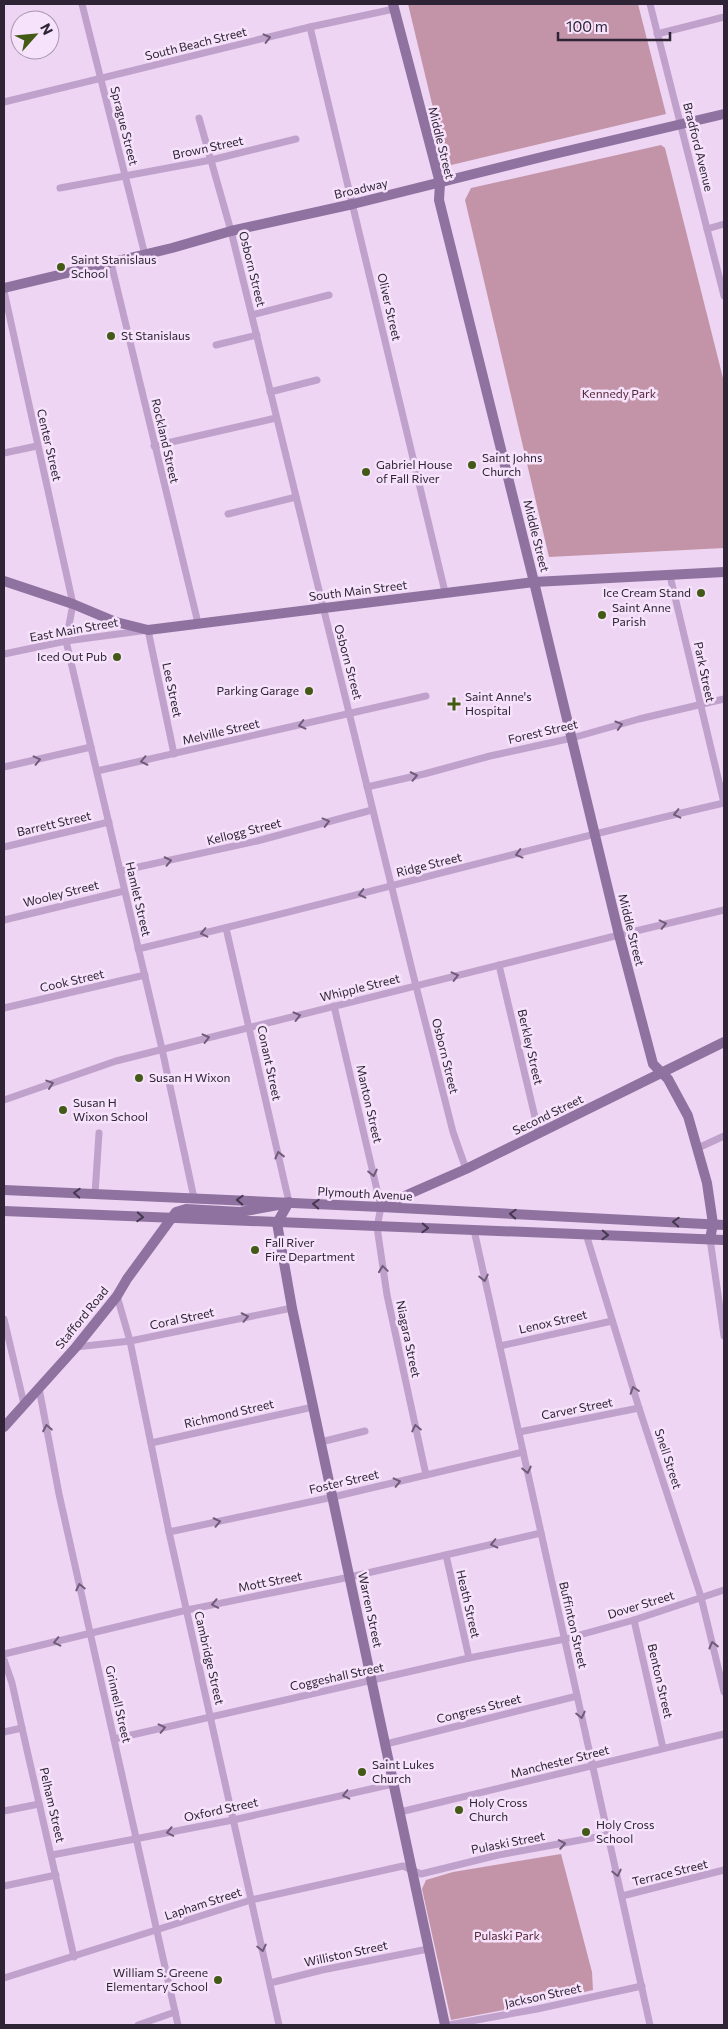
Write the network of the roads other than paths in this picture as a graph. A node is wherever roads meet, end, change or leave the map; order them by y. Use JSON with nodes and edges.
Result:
{"nodes":[{"id":1,"x":82,"y":4,"type":"edge"},
{"id":2,"x":650,"y":4,"type":"edge"},
{"id":3,"x":393,"y":6,"type":"edge"},
{"id":4,"x":724,"y":17,"type":"edge"},
{"id":5,"x":310,"y":27,"type":"junction"},
{"id":6,"x":657,"y":34,"type":"junction"},
{"id":7,"x":101,"y":78,"type":"junction"},
{"id":8,"x":4,"y":102,"type":"edge"},
{"id":9,"x":724,"y":114,"type":"edge"},
{"id":10,"x":200,"y":118,"type":"dead end"},
{"id":11,"x":681,"y":124,"type":"junction"},
{"id":12,"x":296,"y":139,"type":"dead end"},
{"id":13,"x":211,"y":160,"type":"junction"},
{"id":14,"x":125,"y":176,"type":"junction"},
{"id":15,"x":440,"y":183,"type":"junction"},
{"id":16,"x":60,"y":188,"type":"dead end"},
{"id":17,"x":353,"y":204,"type":"junction"},
{"id":18,"x":724,"y":224,"type":"edge"},
{"id":19,"x":707,"y":229,"type":"junction"},
{"id":20,"x":231,"y":231,"type":"junction"},
{"id":21,"x":145,"y":255,"type":"junction"},
{"id":22,"x":112,"y":263,"type":"junction"},
{"id":23,"x":4,"y":290,"type":"edge"},
{"id":24,"x":329,"y":295,"type":"dead end"},
{"id":25,"x":724,"y":296,"type":"edge"},
{"id":26,"x":252,"y":315,"type":"junction"},
{"id":27,"x":256,"y":335,"type":"junction"},
{"id":28,"x":216,"y":345,"type":"dead end"},
{"id":29,"x":317,"y":380,"type":"dead end"},
{"id":30,"x":270,"y":392,"type":"junction"},
{"id":31,"x":276,"y":418,"type":"junction"},
{"id":32,"x":37,"y":446,"type":"junction"},
{"id":33,"x":154,"y":446,"type":"junction"},
{"id":34,"x":4,"y":454,"type":"edge"},
{"id":35,"x":296,"y":497,"type":"junction"},
{"id":36,"x":228,"y":514,"type":"dead end"},
{"id":37,"x":724,"y":572,"type":"edge"},
{"id":38,"x":670,"y":576,"type":"junction"},
{"id":39,"x":4,"y":581,"type":"edge"},
{"id":40,"x":534,"y":582,"type":"junction"},
{"id":41,"x":445,"y":592,"type":"junction"},
{"id":42,"x":73,"y":604,"type":"junction"},
{"id":43,"x":322,"y":608,"type":"junction"},
{"id":44,"x":198,"y":623,"type":"junction"},
{"id":45,"x":148,"y":630,"type":"junction"},
{"id":46,"x":66,"y":640,"type":"junction"},
{"id":47,"x":4,"y":654,"type":"edge"},
{"id":48,"x":426,"y":696,"type":"dead end"},
{"id":49,"x":724,"y":699,"type":"edge"},
{"id":50,"x":700,"y":705,"type":"junction"},
{"id":51,"x":350,"y":713,"type":"junction"},
{"id":52,"x":572,"y":738,"type":"junction"},
{"id":53,"x":91,"y":747,"type":"junction"},
{"id":54,"x":174,"y":754,"type":"junction"},
{"id":55,"x":4,"y":767,"type":"edge"},
{"id":56,"x":97,"y":771,"type":"junction"},
{"id":57,"x":367,"y":787,"type":"junction"},
{"id":58,"x":724,"y":803,"type":"edge"},
{"id":59,"x":372,"y":810,"type":"junction"},
{"id":60,"x":109,"y":822,"type":"junction"},
{"id":61,"x":596,"y":833,"type":"junction"},
{"id":62,"x":4,"y":847,"type":"edge"},
{"id":63,"x":120,"y":871,"type":"junction"},
{"id":64,"x":391,"y":886,"type":"junction"},
{"id":65,"x":124,"y":891,"type":"junction"},
{"id":66,"x":724,"y":910,"type":"edge"},
{"id":67,"x":4,"y":920,"type":"edge"},
{"id":68,"x":226,"y":928,"type":"junction"},
{"id":69,"x":619,"y":934,"type":"junction"},
{"id":70,"x":138,"y":949,"type":"junction"},
{"id":71,"x":499,"y":965,"type":"junction"},
{"id":72,"x":145,"y":975,"type":"junction"},
{"id":73,"x":416,"y":986,"type":"junction"},
{"id":74,"x":334,"y":1006,"type":"junction"},
{"id":75,"x":4,"y":1008,"type":"edge"},
{"id":76,"x":250,"y":1028,"type":"junction"},
{"id":77,"x":724,"y":1042,"type":"edge"},
{"id":78,"x":162,"y":1049,"type":"junction"},
{"id":79,"x":660,"y":1072,"type":"junction"},
{"id":80,"x":4,"y":1100,"type":"edge"},
{"id":81,"x":98,"y":1133,"type":"dead end"},
{"id":82,"x":539,"y":1134,"type":"junction"},
{"id":83,"x":724,"y":1136,"type":"edge"},
{"id":84,"x":698,"y":1148,"type":"junction"},
{"id":85,"x":466,"y":1169,"type":"junction"},
{"id":86,"x":4,"y":1190,"type":"edge"},
{"id":87,"x":95,"y":1194,"type":"junction"},
{"id":88,"x":194,"y":1198,"type":"junction"},
{"id":89,"x":288,"y":1202,"type":"junction"},
{"id":90,"x":381,"y":1207,"type":"junction"},
{"id":91,"x":4,"y":1211,"type":"edge"},
{"id":92,"x":172,"y":1219,"type":"junction"},
{"id":93,"x":277,"y":1223,"type":"junction"},
{"id":94,"x":713,"y":1224,"type":"junction"},
{"id":95,"x":724,"y":1225,"type":"edge"},
{"id":96,"x":377,"y":1227,"type":"junction"},
{"id":97,"x":474,"y":1230,"type":"junction"},
{"id":98,"x":586,"y":1234,"type":"junction"},
{"id":99,"x":710,"y":1239,"type":"junction"},
{"id":100,"x":724,"y":1240,"type":"edge"},
{"id":101,"x":117,"y":1296,"type":"junction"},
{"id":102,"x":292,"y":1308,"type":"junction"},
{"id":103,"x":4,"y":1319,"type":"edge"},
{"id":104,"x":612,"y":1320,"type":"junction"},
{"id":105,"x":724,"y":1336,"type":"edge"},
{"id":106,"x":130,"y":1341,"type":"junction"},
{"id":107,"x":500,"y":1346,"type":"junction"},
{"id":108,"x":76,"y":1347,"type":"junction"},
{"id":109,"x":39,"y":1388,"type":"junction"},
{"id":110,"x":24,"y":1404,"type":"junction"},
{"id":111,"x":313,"y":1407,"type":"junction"},
{"id":112,"x":640,"y":1408,"type":"junction"},
{"id":113,"x":4,"y":1427,"type":"edge"},
{"id":114,"x":365,"y":1431,"type":"dead end"},
{"id":115,"x":519,"y":1432,"type":"junction"},
{"id":116,"x":321,"y":1442,"type":"junction"},
{"id":117,"x":150,"y":1444,"type":"junction"},
{"id":118,"x":523,"y":1452,"type":"junction"},
{"id":119,"x":426,"y":1475,"type":"junction"},
{"id":120,"x":332,"y":1497,"type":"junction"},
{"id":121,"x":169,"y":1532,"type":"junction"},
{"id":122,"x":541,"y":1533,"type":"junction"},
{"id":123,"x":446,"y":1555,"type":"junction"},
{"id":124,"x":350,"y":1577,"type":"junction"},
{"id":125,"x":724,"y":1590,"type":"edge"},
{"id":126,"x":701,"y":1597,"type":"junction"},
{"id":127,"x":186,"y":1610,"type":"junction"},
{"id":128,"x":634,"y":1620,"type":"junction"},
{"id":129,"x":91,"y":1634,"type":"junction"},
{"id":130,"x":564,"y":1638,"type":"junction"},
{"id":131,"x":4,"y":1654,"type":"edge"},
{"id":132,"x":469,"y":1658,"type":"junction"},
{"id":133,"x":4,"y":1660,"type":"edge"},
{"id":134,"x":372,"y":1680,"type":"junction"},
{"id":135,"x":724,"y":1692,"type":"edge"},
{"id":136,"x":577,"y":1696,"type":"junction"},
{"id":137,"x":210,"y":1716,"type":"junction"},
{"id":138,"x":22,"y":1728,"type":"junction"},
{"id":139,"x":4,"y":1732,"type":"edge"},
{"id":140,"x":724,"y":1734,"type":"edge"},
{"id":141,"x":114,"y":1739,"type":"junction"},
{"id":142,"x":386,"y":1744,"type":"junction"},
{"id":143,"x":663,"y":1748,"type":"junction"},
{"id":144,"x":593,"y":1766,"type":"junction"},
{"id":145,"x":393,"y":1784,"type":"junction"},
{"id":146,"x":39,"y":1804,"type":"junction"},
{"id":147,"x":4,"y":1812,"type":"edge"},
{"id":148,"x":400,"y":1812,"type":"junction"},
{"id":149,"x":232,"y":1820,"type":"junction"},
{"id":150,"x":608,"y":1835,"type":"junction"},
{"id":151,"x":135,"y":1839,"type":"junction"},
{"id":152,"x":52,"y":1855,"type":"junction"},
{"id":153,"x":724,"y":1870,"type":"edge"},
{"id":154,"x":412,"y":1871,"type":"junction"},
{"id":155,"x":56,"y":1875,"type":"junction"},
{"id":156,"x":4,"y":1886,"type":"edge"},
{"id":157,"x":622,"y":1896,"type":"junction"},
{"id":158,"x":251,"y":1900,"type":"junction"},
{"id":159,"x":156,"y":1931,"type":"junction"},
{"id":160,"x":428,"y":1949,"type":"junction"},
{"id":161,"x":74,"y":1957,"type":"junction"},
{"id":162,"x":4,"y":1978,"type":"edge"},
{"id":163,"x":270,"y":1982,"type":"junction"},
{"id":164,"x":642,"y":1986,"type":"junction"},
{"id":165,"x":175,"y":2012,"type":"junction"},
{"id":166,"x":138,"y":2025,"type":"edge"},
{"id":167,"x":178,"y":2025,"type":"edge"},
{"id":168,"x":279,"y":2025,"type":"edge"},
{"id":169,"x":445,"y":2025,"type":"edge"},
{"id":170,"x":450,"y":2025,"type":"edge"},
{"id":171,"x":650,"y":2025,"type":"edge"}],
"edges":[{"from":1,"to":7,"type":"street","name":"Sprague Street"},
{"from":2,"to":6,"type":"street","name":"Bradford Avenue"},
{"from":3,"to":5,"type":"street","name":"South Beach Street"},
{"from":3,"to":15,"type":"main road","name":"Middle Street"},
{"from":4,"to":6,"type":"street"},
{"from":7,"to":5,"type":"street","name":"South Beach Street","one_way":true},
{"from":5,"to":17,"type":"street","name":"Oliver Street"},
{"from":6,"to":11,"type":"street","name":"Bradford Avenue"},
{"from":7,"to":8,"type":"street","name":"South Beach Street"},
{"from":7,"to":14,"type":"street","name":"Sprague Street"},
{"from":9,"to":11,"type":"main road","name":"Broadway"},
{"from":10,"to":13,"type":"street","name":"Osborn Street"},
{"from":11,"to":15,"type":"main road","name":"Broadway"},
{"from":11,"to":19,"type":"street","name":"Bradford Avenue"},
{"from":12,"to":13,"type":"street","name":"Brown Street"},
{"from":13,"to":14,"type":"street","name":"Brown Street"},
{"from":13,"to":20,"type":"street","name":"Osborn Street"},
{"from":14,"to":16,"type":"street","name":"Brown Street"},
{"from":14,"to":21,"type":"street","name":"Sprague Street"},
{"from":15,"to":17,"type":"main road","name":"Broadway"},
{"from":15,"to":40,"type":"main road","name":"Middle Street"},
{"from":17,"to":20,"type":"main road","name":"Broadway"},
{"from":17,"to":41,"type":"street","name":"Oliver Street"},
{"from":18,"to":19,"type":"street"},
{"from":19,"to":25,"type":"street","name":"Bradford Avenue"},
{"from":20,"to":21,"type":"main road","name":"Broadway"},
{"from":20,"to":26,"type":"street","name":"Osborn Street"},
{"from":21,"to":22,"type":"main road","name":"Broadway"},
{"from":22,"to":23,"type":"main road","name":"Broadway"},
{"from":22,"to":33,"type":"street","name":"Rockland Street"},
{"from":23,"to":32,"type":"street","name":"Center Street"},
{"from":24,"to":26,"type":"street"},
{"from":26,"to":27,"type":"street","name":"Osborn Street"},
{"from":27,"to":28,"type":"street"},
{"from":27,"to":30,"type":"street","name":"Osborn Street"},
{"from":29,"to":30,"type":"street"},
{"from":30,"to":31,"type":"street","name":"Osborn Street"},
{"from":31,"to":33,"type":"street"},
{"from":31,"to":35,"type":"street","name":"Osborn Street"},
{"from":32,"to":34,"type":"street"},
{"from":32,"to":42,"type":"street","name":"Center Street"},
{"from":33,"to":44,"type":"street","name":"Rockland Street"},
{"from":35,"to":36,"type":"street"},
{"from":35,"to":43,"type":"street","name":"Osborn Street"},
{"from":37,"to":38,"type":"main road","name":"South Main Street"},
{"from":38,"to":40,"type":"main road","name":"South Main Street"},
{"from":38,"to":50,"type":"street","name":"Park Street"},
{"from":39,"to":42,"type":"main road","name":"South Main Street"},
{"from":40,"to":41,"type":"main road","name":"South Main Street"},
{"from":40,"to":52,"type":"main road","name":"Middle Street"},
{"from":41,"to":43,"type":"main road","name":"South Main Street"},
{"from":42,"to":45,"type":"main road","name":"South Main Street"},
{"from":42,"to":46,"type":"street","name":"Hamlet Street"},
{"from":43,"to":44,"type":"main road","name":"South Main Street"},
{"from":43,"to":51,"type":"street","name":"Osborn Street"},
{"from":44,"to":45,"type":"main road","name":"South Main Street"},
{"from":45,"to":46,"type":"street","name":"East Main Street"},
{"from":45,"to":54,"type":"street","name":"Lee Street"},
{"from":46,"to":47,"type":"street","name":"East Main Street"},
{"from":46,"to":53,"type":"street","name":"Hamlet Street"},
{"from":48,"to":51,"type":"street","name":"Melville Street"},
{"from":49,"to":50,"type":"street","name":"Forest Street"},
{"from":52,"to":50,"type":"street","name":"Forest Street","one_way":true},
{"from":50,"to":58,"type":"street","name":"Park Street"},
{"from":51,"to":54,"type":"street","name":"Melville Street","one_way":true},
{"from":51,"to":57,"type":"street","name":"Osborn Street"},
{"from":57,"to":52,"type":"street","name":"Forest Street","one_way":true},
{"from":52,"to":61,"type":"main road","name":"Middle Street"},
{"from":55,"to":53,"type":"street","one_way":true},
{"from":53,"to":56,"type":"street","name":"Hamlet Street"},
{"from":54,"to":56,"type":"street","name":"Melville Street","one_way":true},
{"from":56,"to":60,"type":"street","name":"Hamlet Street"},
{"from":57,"to":59,"type":"street","name":"Osborn Street"},
{"from":58,"to":61,"type":"street","name":"Ridge Street","one_way":true},
{"from":63,"to":59,"type":"street","name":"Kellogg Street","one_way":true},
{"from":59,"to":64,"type":"street","name":"Osborn Street"},
{"from":60,"to":62,"type":"street","name":"Barrett Street"},
{"from":60,"to":63,"type":"street","name":"Hamlet Street"},
{"from":61,"to":64,"type":"street","name":"Ridge Street","one_way":true},
{"from":61,"to":69,"type":"main road","name":"Middle Street"},
{"from":63,"to":65,"type":"street","name":"Hamlet Street"},
{"from":64,"to":68,"type":"street","name":"Ridge Street","one_way":true},
{"from":64,"to":73,"type":"street","name":"Osborn Street"},
{"from":65,"to":67,"type":"street","name":"Wooley Street"},
{"from":65,"to":70,"type":"street","name":"Hamlet Street"},
{"from":69,"to":66,"type":"street","name":"Whipple Street","one_way":true},
{"from":68,"to":70,"type":"street","name":"Ridge Street","one_way":true},
{"from":68,"to":76,"type":"street","name":"Conant Street"},
{"from":69,"to":71,"type":"street","name":"Whipple Street"},
{"from":69,"to":79,"type":"main road","name":"Middle Street"},
{"from":70,"to":72,"type":"street","name":"Hamlet Street"},
{"from":73,"to":71,"type":"street","name":"Whipple Street","one_way":true},
{"from":71,"to":82,"type":"street","name":"Berkley Street"},
{"from":72,"to":75,"type":"street","name":"Cook Street"},
{"from":72,"to":78,"type":"street","name":"Hamlet Street"},
{"from":73,"to":74,"type":"street","name":"Whipple Street"},
{"from":73,"to":85,"type":"street","name":"Osborn Street"},
{"from":76,"to":74,"type":"street","name":"Whipple Street","one_way":true},
{"from":74,"to":90,"type":"street","name":"Manton Street","one_way":true},
{"from":78,"to":76,"type":"street","name":"Whipple Street","one_way":true},
{"from":89,"to":76,"type":"street","name":"Conant Street","one_way":true},
{"from":77,"to":79,"type":"main road","name":"Second Street"},
{"from":80,"to":78,"type":"street","name":"Whipple Street","one_way":true},
{"from":78,"to":88,"type":"street","name":"Hamlet Street"},
{"from":79,"to":82,"type":"main road","name":"Second Street"},
{"from":79,"to":84,"type":"main road","name":"Middle Street"},
{"from":81,"to":87,"type":"street"},
{"from":82,"to":85,"type":"main road","name":"Second Street"},
{"from":83,"to":84,"type":"street"},
{"from":84,"to":94,"type":"main road","name":"Middle Street"},
{"from":85,"to":90,"type":"main road","name":"Second Street"},
{"from":87,"to":86,"type":"main road","name":"Plymouth Avenue","one_way":true},
{"from":87,"to":88,"type":"main road","name":"Plymouth Avenue"},
{"from":89,"to":88,"type":"main road","name":"Plymouth Avenue","one_way":true},
{"from":90,"to":89,"type":"main road","name":"Plymouth Avenue","one_way":true},
{"from":89,"to":92,"type":"main road"},
{"from":89,"to":93,"type":"main road"},
{"from":94,"to":90,"type":"main road","name":"Plymouth Avenue","one_way":true},
{"from":90,"to":96,"type":"street","name":"Niagara Street"},
{"from":91,"to":92,"type":"main road","one_way":true},
{"from":92,"to":93,"type":"main road"},
{"from":92,"to":101,"type":"main road","name":"Stafford Road"},
{"from":93,"to":96,"type":"main road"},
{"from":93,"to":102,"type":"main road","name":"Warren Street"},
{"from":94,"to":95,"type":"main road","name":"Plymouth Avenue"},
{"from":94,"to":99,"type":"main road"},
{"from":96,"to":97,"type":"main road","one_way":true},
{"from":119,"to":96,"type":"street","name":"Niagara Street","one_way":true},
{"from":97,"to":98,"type":"main road"},
{"from":97,"to":107,"type":"street","name":"Buffinton Street","one_way":true},
{"from":98,"to":99,"type":"main road","one_way":true},
{"from":98,"to":104,"type":"street","name":"Snell Street"},
{"from":99,"to":100,"type":"main road"},
{"from":99,"to":105,"type":"street"},
{"from":101,"to":106,"type":"street","name":"Cambridge Street"},
{"from":101,"to":108,"type":"main road","name":"Stafford Road"},
{"from":106,"to":102,"type":"street","name":"Coral Street","one_way":true},
{"from":102,"to":111,"type":"main road","name":"Warren Street"},
{"from":103,"to":110,"type":"street"},
{"from":104,"to":107,"type":"street","name":"Lenox Street"},
{"from":112,"to":104,"type":"street","name":"Snell Street","one_way":true},
{"from":106,"to":108,"type":"street","name":"Coral Street"},
{"from":106,"to":117,"type":"street","name":"Cambridge Street"},
{"from":107,"to":115,"type":"street","name":"Buffinton Street"},
{"from":108,"to":109,"type":"main road","name":"Stafford Road"},
{"from":109,"to":110,"type":"main road","name":"Stafford Road"},
{"from":129,"to":109,"type":"street","name":"Grinnell Street","one_way":true},
{"from":110,"to":113,"type":"main road","name":"Stafford Road"},
{"from":111,"to":116,"type":"main road","name":"Warren Street"},
{"from":111,"to":117,"type":"street","name":"Richmond Street"},
{"from":112,"to":115,"type":"street","name":"Carver Street"},
{"from":112,"to":126,"type":"street","name":"Snell Street"},
{"from":114,"to":116,"type":"street"},
{"from":115,"to":118,"type":"street","name":"Buffinton Street"},
{"from":116,"to":120,"type":"main road","name":"Warren Street"},
{"from":117,"to":121,"type":"street","name":"Cambridge Street"},
{"from":118,"to":119,"type":"street","name":"Foster Street"},
{"from":118,"to":122,"type":"street","name":"Buffinton Street","one_way":true},
{"from":120,"to":119,"type":"street","name":"Foster Street","one_way":true},
{"from":121,"to":120,"type":"street","name":"Foster Street","one_way":true},
{"from":120,"to":124,"type":"main road","name":"Warren Street"},
{"from":121,"to":127,"type":"street","name":"Cambridge Street"},
{"from":122,"to":123,"type":"street","name":"Mott Street","one_way":true},
{"from":122,"to":130,"type":"street","name":"Buffinton Street"},
{"from":123,"to":124,"type":"street","name":"Mott Street"},
{"from":123,"to":132,"type":"street","name":"Heath Street"},
{"from":124,"to":127,"type":"street","name":"Mott Street","one_way":true},
{"from":124,"to":134,"type":"main road","name":"Warren Street"},
{"from":125,"to":126,"type":"street","name":"Dover Street"},
{"from":126,"to":128,"type":"street","name":"Dover Street"},
{"from":135,"to":126,"type":"street","name":"Snell Street","one_way":true},
{"from":127,"to":129,"type":"street","name":"Mott Street"},
{"from":127,"to":137,"type":"street","name":"Cambridge Street"},
{"from":128,"to":130,"type":"street","name":"Dover Street"},
{"from":128,"to":143,"type":"street","name":"Benton Street"},
{"from":129,"to":131,"type":"street","name":"Mott Street","one_way":true},
{"from":129,"to":141,"type":"street","name":"Grinnell Street"},
{"from":130,"to":132,"type":"street","name":"Coggeshall Street"},
{"from":130,"to":136,"type":"street","name":"Buffinton Street"},
{"from":132,"to":134,"type":"street","name":"Coggeshall Street"},
{"from":133,"to":138,"type":"street","name":"Pelham Street"},
{"from":134,"to":137,"type":"street","name":"Coggeshall Street"},
{"from":134,"to":142,"type":"main road","name":"Warren Street"},
{"from":136,"to":142,"type":"street","name":"Congress Street"},
{"from":136,"to":144,"type":"street","name":"Buffinton Street","one_way":true},
{"from":141,"to":137,"type":"street","name":"Coggeshall Street","one_way":true},
{"from":137,"to":149,"type":"street","name":"Cambridge Street"},
{"from":138,"to":139,"type":"street"},
{"from":138,"to":146,"type":"street","name":"Pelham Street"},
{"from":140,"to":143,"type":"street","name":"Manchester Street"},
{"from":141,"to":151,"type":"street","name":"Grinnell Street"},
{"from":142,"to":145,"type":"main road","name":"Warren Street"},
{"from":143,"to":144,"type":"street","name":"Manchester Street"},
{"from":144,"to":148,"type":"street","name":"Manchester Street"},
{"from":144,"to":150,"type":"street","name":"Buffinton Street"},
{"from":145,"to":148,"type":"main road","name":"Warren Street"},
{"from":145,"to":149,"type":"street","name":"Oxford Street","one_way":true},
{"from":146,"to":147,"type":"street"},
{"from":146,"to":152,"type":"street","name":"Pelham Street"},
{"from":148,"to":154,"type":"main road","name":"Warren Street"},
{"from":149,"to":151,"type":"street","name":"Oxford Street","one_way":true},
{"from":149,"to":158,"type":"street","name":"Cambridge Street"},
{"from":154,"to":150,"type":"street","name":"Pulaski Street","one_way":true},
{"from":150,"to":157,"type":"street","name":"Buffinton Street","one_way":true},
{"from":151,"to":152,"type":"street","name":"Oxford Street"},
{"from":151,"to":159,"type":"street","name":"Grinnell Street"},
{"from":152,"to":155,"type":"street","name":"Pelham Street"},
{"from":153,"to":157,"type":"street","name":"Terrace Street"},
{"from":154,"to":158,"type":"street","name":"Lapham Street"},
{"from":154,"to":160,"type":"main road","name":"Warren Street"},
{"from":155,"to":156,"type":"street"},
{"from":155,"to":161,"type":"street","name":"Pelham Street"},
{"from":157,"to":164,"type":"street","name":"Buffinton Street"},
{"from":158,"to":159,"type":"street","name":"Lapham Street"},
{"from":158,"to":163,"type":"street","name":"Cambridge Street","one_way":true},
{"from":159,"to":161,"type":"street","name":"Lapham Street"},
{"from":159,"to":165,"type":"street","name":"Grinnell Street"},
{"from":160,"to":163,"type":"street","name":"Williston Street"},
{"from":160,"to":169,"type":"main road","name":"Warren Street"},
{"from":161,"to":162,"type":"street","name":"Lapham Street"},
{"from":163,"to":168,"type":"street","name":"Cambridge Street"},
{"from":164,"to":170,"type":"street","name":"Jackson Street"},
{"from":164,"to":171,"type":"street","name":"Buffinton Street"},
{"from":165,"to":166,"type":"street"},
{"from":165,"to":167,"type":"street","name":"Grinnell Street"}]}
